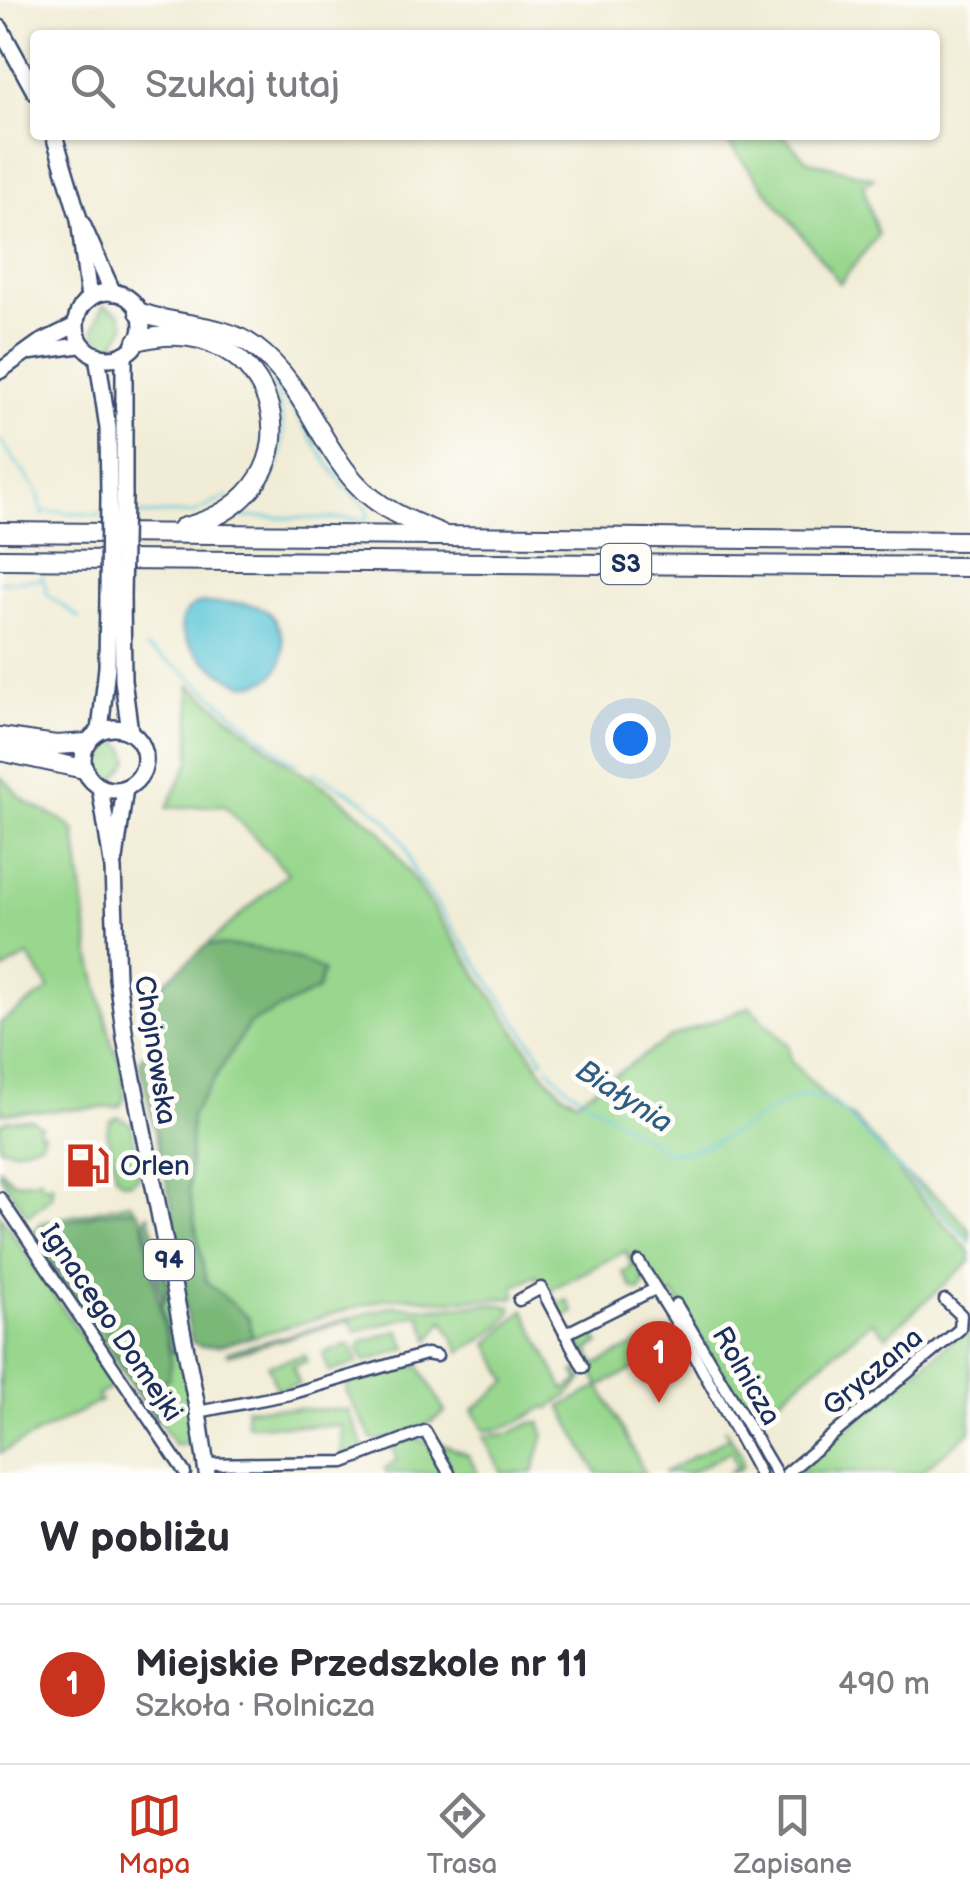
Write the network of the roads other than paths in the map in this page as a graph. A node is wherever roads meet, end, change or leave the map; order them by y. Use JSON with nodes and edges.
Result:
{"nodes":[{"id":1,"x":0,"y":28,"type":"edge"},
{"id":2,"x":30,"y":83,"type":"edge"},
{"id":3,"x":55,"y":140,"type":"edge"},
{"id":4,"x":79,"y":219,"type":"junction"},
{"id":5,"x":114,"y":293,"type":"junction"},
{"id":6,"x":89,"y":299,"type":"junction"},
{"id":7,"x":139,"y":312,"type":"junction"},
{"id":8,"x":76,"y":324,"type":"junction"},
{"id":9,"x":130,"y":348,"type":"junction"},
{"id":10,"x":90,"y":350,"type":"junction"},
{"id":11,"x":26,"y":354,"type":"junction"},
{"id":12,"x":0,"y":371,"type":"edge"},
{"id":13,"x":116,"y":495,"type":"junction"},
{"id":14,"x":0,"y":532,"type":"edge"},
{"id":15,"x":152,"y":534,"type":"junction"},
{"id":16,"x":450,"y":537,"type":"junction"},
{"id":17,"x":970,"y":541,"type":"edge"},
{"id":18,"x":6,"y":561,"type":"edge"},
{"id":19,"x":970,"y":567,"type":"edge"},
{"id":20,"x":115,"y":596,"type":"junction"},
{"id":21,"x":130,"y":732,"type":"junction"},
{"id":22,"x":0,"y":737,"type":"edge"},
{"id":23,"x":94,"y":737,"type":"junction"},
{"id":24,"x":0,"y":751,"type":"edge"},
{"id":25,"x":84,"y":769,"type":"junction"},
{"id":26,"x":100,"y":787,"type":"junction"},
{"id":27,"x":126,"y":788,"type":"junction"},
{"id":28,"x":114,"y":870,"type":"junction"},
{"id":29,"x":0,"y":1198,"type":"edge"},
{"id":30,"x":639,"y":1262,"type":"dead end"},
{"id":31,"x":655,"y":1288,"type":"junction"},
{"id":32,"x":519,"y":1300,"type":"dead end"},
{"id":33,"x":945,"y":1300,"type":"dead end"},
{"id":34,"x":676,"y":1304,"type":"dead end"},
{"id":35,"x":566,"y":1334,"type":"junction"},
{"id":36,"x":438,"y":1356,"type":"dead end"},
{"id":37,"x":583,"y":1367,"type":"dead end"},
{"id":38,"x":198,"y":1412,"type":"junction"},
{"id":39,"x":769,"y":1461,"type":"junction"},
{"id":40,"x":257,"y":1467,"type":"edge"},
{"id":41,"x":344,"y":1467,"type":"edge"},
{"id":42,"x":207,"y":1468,"type":"edge"},
{"id":43,"x":756,"y":1472,"type":"edge"},
{"id":44,"x":185,"y":1473,"type":"edge"},
{"id":45,"x":449,"y":1473,"type":"edge"},
{"id":46,"x":776,"y":1473,"type":"edge"},
{"id":47,"x":787,"y":1473,"type":"edge"}],
"edges":[{"from":1,"to":2,"type":"main road"},
{"from":3,"to":4,"type":"main road"},
{"from":4,"to":5,"type":"main road"},
{"from":4,"to":6,"type":"main road"},
{"from":5,"to":6,"type":"main road"},
{"from":5,"to":7,"type":"main road"},
{"from":6,"to":8,"type":"main road"},
{"from":7,"to":9,"type":"main road","number":"94"},
{"from":7,"to":16,"type":"highway"},
{"from":8,"to":10,"type":"main road","number":"94"},
{"from":8,"to":11,"type":"main road"},
{"from":9,"to":10,"type":"main road"},
{"from":9,"to":13,"type":"main road","number":"94"},
{"from":9,"to":15,"type":"highway"},
{"from":10,"to":11,"type":"main road"},
{"from":10,"to":13,"type":"main road","number":"94"},
{"from":11,"to":12,"type":"main road"},
{"from":13,"to":20,"type":"main road","number":"94","bridge":true},
{"from":14,"to":15,"type":"highway","number":"S3"},
{"from":15,"to":16,"type":"highway","number":"S3"},
{"from":16,"to":17,"type":"highway","number":"S3"},
{"from":18,"to":19,"type":"highway","number":"S3"},
{"from":20,"to":21,"type":"main road","number":"94"},
{"from":20,"to":23,"type":"main road","number":"94"},
{"from":21,"to":23,"type":"main road"},
{"from":21,"to":27,"type":"main road","number":"94"},
{"from":22,"to":23,"type":"highway"},
{"from":23,"to":25,"type":"main road","number":"94"},
{"from":24,"to":25,"type":"highway"},
{"from":25,"to":26,"type":"main road"},
{"from":26,"to":27,"type":"main road"},
{"from":26,"to":28,"type":"main road","name":"Chojnowska","number":"94"},
{"from":27,"to":28,"type":"main road","name":"Chojnowska","number":"94"},
{"from":28,"to":38,"type":"main road","name":"Chojnowska","number":"94"},
{"from":29,"to":44,"type":"street","name":"Ignacego Domejki"},
{"from":30,"to":31,"type":"street"},
{"from":31,"to":35,"type":"street"},
{"from":31,"to":43,"type":"street"},
{"from":32,"to":35,"type":"street"},
{"from":33,"to":47,"type":"street","name":"Gryczana"},
{"from":34,"to":39,"type":"street","name":"Rolnicza"},
{"from":35,"to":37,"type":"street"},
{"from":36,"to":38,"type":"street"},
{"from":38,"to":42,"type":"main road","name":"Chojnowska","number":"94"},
{"from":39,"to":43,"type":"street"},
{"from":39,"to":46,"type":"street","name":"Rolnicza"},
{"from":40,"to":41,"type":"street"},
{"from":40,"to":42,"type":"street"},
{"from":41,"to":45,"type":"street"}]}
